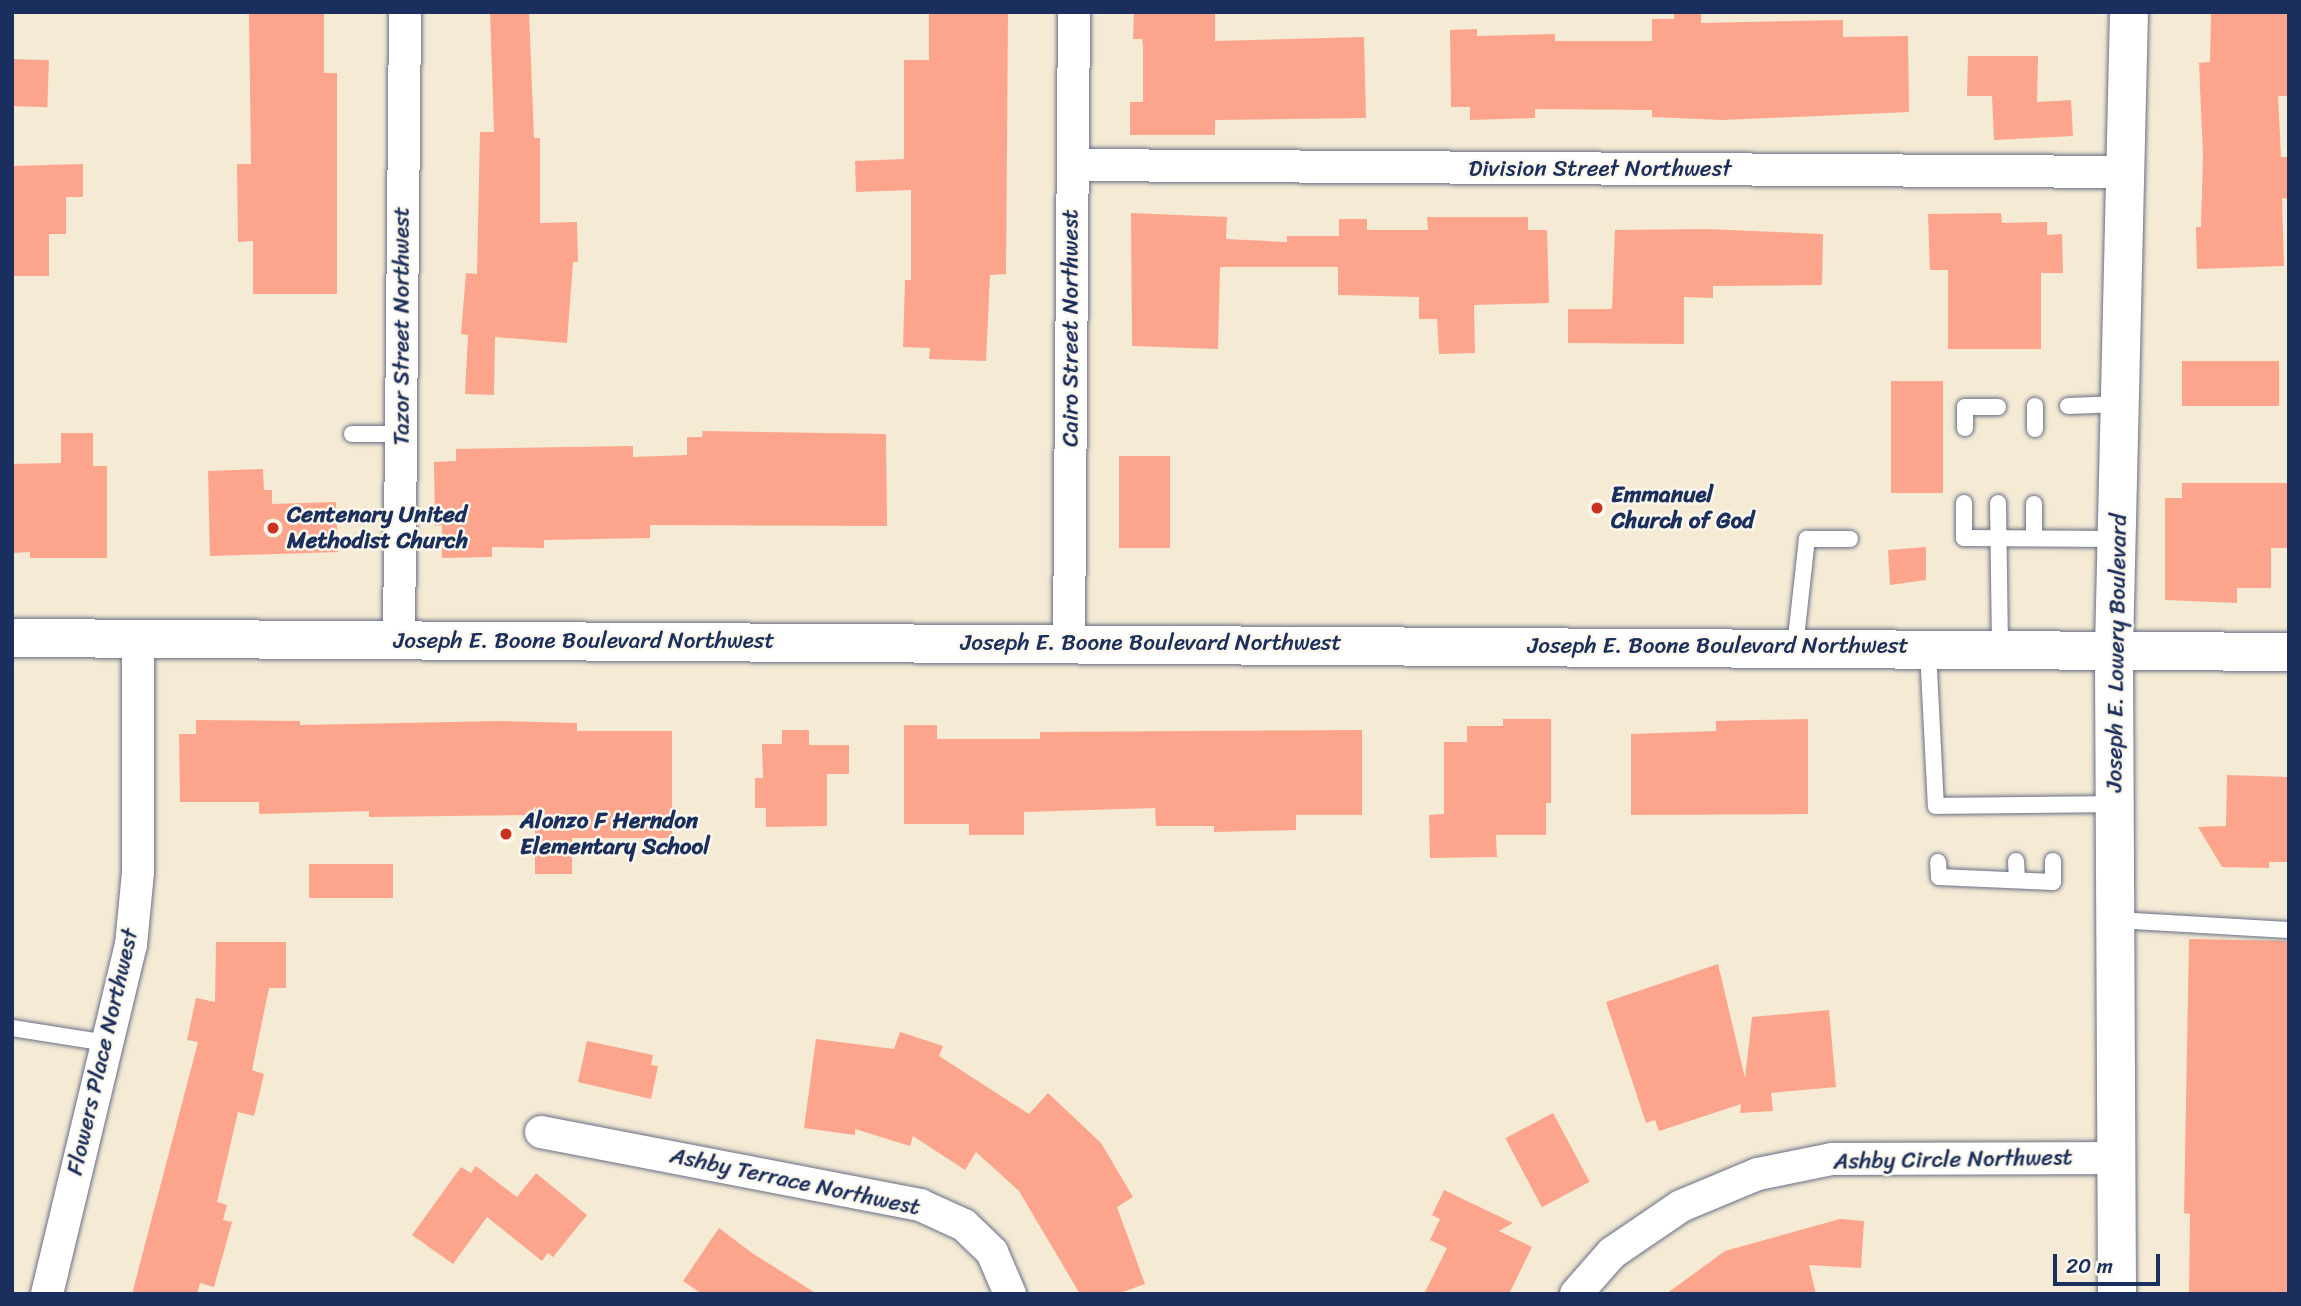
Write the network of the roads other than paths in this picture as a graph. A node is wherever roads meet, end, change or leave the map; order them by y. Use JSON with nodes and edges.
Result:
{"nodes":[{"id":1,"x":405,"y":12,"type":"edge"},
{"id":2,"x":1074,"y":12,"type":"edge"},
{"id":3,"x":2129,"y":12,"type":"edge"},
{"id":4,"x":1073,"y":165,"type":"junction"},
{"id":5,"x":2128,"y":172,"type":"junction"},
{"id":6,"x":2121,"y":404,"type":"junction"},
{"id":7,"x":2035,"y":406,"type":"dead end"},
{"id":8,"x":2068,"y":406,"type":"dead end"},
{"id":9,"x":1998,"y":407,"type":"dead end"},
{"id":10,"x":1965,"y":428,"type":"dead end"},
{"id":11,"x":2035,"y":429,"type":"dead end"},
{"id":12,"x":352,"y":434,"type":"dead end"},
{"id":13,"x":401,"y":434,"type":"junction"},
{"id":14,"x":1964,"y":503,"type":"dead end"},
{"id":15,"x":1998,"y":503,"type":"dead end"},
{"id":16,"x":2034,"y":504,"type":"dead end"},
{"id":17,"x":1998,"y":538,"type":"junction"},
{"id":18,"x":2034,"y":538,"type":"junction"},
{"id":19,"x":1850,"y":539,"type":"dead end"},
{"id":20,"x":2117,"y":539,"type":"junction"},
{"id":21,"x":12,"y":638,"type":"edge"},
{"id":22,"x":138,"y":638,"type":"junction"},
{"id":23,"x":400,"y":640,"type":"junction"},
{"id":24,"x":1069,"y":643,"type":"junction"},
{"id":25,"x":1795,"y":647,"type":"junction"},
{"id":26,"x":1928,"y":647,"type":"junction"},
{"id":27,"x":2000,"y":648,"type":"junction"},
{"id":28,"x":2114,"y":648,"type":"junction"},
{"id":29,"x":2289,"y":652,"type":"edge"},
{"id":30,"x":2115,"y":804,"type":"junction"},
{"id":31,"x":1936,"y":806,"type":"junction"},
{"id":32,"x":1937,"y":823,"type":"dead end"},
{"id":33,"x":2016,"y":861,"type":"dead end"},
{"id":34,"x":2053,"y":861,"type":"dead end"},
{"id":35,"x":1938,"y":862,"type":"dead end"},
{"id":36,"x":2017,"y":880,"type":"junction"},
{"id":37,"x":2116,"y":920,"type":"junction"},
{"id":38,"x":2289,"y":930,"type":"edge"},
{"id":39,"x":12,"y":1028,"type":"edge"},
{"id":40,"x":107,"y":1043,"type":"junction"},
{"id":41,"x":541,"y":1132,"type":"dead end"},
{"id":42,"x":2118,"y":1158,"type":"junction"},
{"id":43,"x":47,"y":1294,"type":"edge"},
{"id":44,"x":1010,"y":1294,"type":"edge"},
{"id":45,"x":1576,"y":1294,"type":"edge"},
{"id":46,"x":2117,"y":1294,"type":"edge"}],
"edges":[{"from":1,"to":13,"type":"street","name":"Tazor Street Northwest"},
{"from":2,"to":4,"type":"street","name":"Cairo Street Northwest"},
{"from":3,"to":5,"type":"main road","name":"Joseph E. Lowery Boulevard"},
{"from":4,"to":5,"type":"street","name":"Division Street Northwest"},
{"from":4,"to":24,"type":"street","name":"Cairo Street Northwest"},
{"from":5,"to":6,"type":"main road","name":"Joseph E. Lowery Boulevard"},
{"from":6,"to":8,"type":"lane"},
{"from":6,"to":20,"type":"main road","name":"Joseph E. Lowery Boulevard"},
{"from":7,"to":11,"type":"lane"},
{"from":9,"to":10,"type":"lane"},
{"from":12,"to":13,"type":"lane"},
{"from":13,"to":23,"type":"street","name":"Tazor Street Northwest"},
{"from":14,"to":17,"type":"lane"},
{"from":15,"to":17,"type":"lane"},
{"from":16,"to":18,"type":"lane"},
{"from":17,"to":18,"type":"lane"},
{"from":17,"to":27,"type":"lane"},
{"from":18,"to":20,"type":"lane"},
{"from":19,"to":25,"type":"lane"},
{"from":20,"to":28,"type":"main road","name":"Joseph E. Lowery Boulevard"},
{"from":21,"to":22,"type":"main road","name":"Joseph E. Boone Boulevard Northwest"},
{"from":22,"to":23,"type":"main road","name":"Joseph E. Boone Boulevard Northwest"},
{"from":22,"to":40,"type":"street","name":"Flowers Place Northwest"},
{"from":23,"to":24,"type":"main road","name":"Joseph E. Boone Boulevard Northwest"},
{"from":24,"to":25,"type":"main road","name":"Joseph E. Boone Boulevard Northwest"},
{"from":25,"to":26,"type":"main road","name":"Joseph E. Boone Boulevard Northwest"},
{"from":26,"to":27,"type":"main road","name":"Joseph E. Boone Boulevard Northwest"},
{"from":26,"to":31,"type":"lane"},
{"from":27,"to":28,"type":"main road","name":"Joseph E. Boone Boulevard Northwest"},
{"from":28,"to":29,"type":"main road","name":"Joseph E. Boone Boulevard Northwest"},
{"from":28,"to":30,"type":"main road","name":"Joseph E. Lowery Boulevard"},
{"from":30,"to":31,"type":"lane"},
{"from":30,"to":37,"type":"main road","name":"Joseph E. Lowery Boulevard"},
{"from":31,"to":32,"type":"lane"},
{"from":33,"to":36,"type":"lane"},
{"from":34,"to":36,"type":"lane"},
{"from":35,"to":36,"type":"lane"},
{"from":37,"to":38,"type":"lane"},
{"from":37,"to":42,"type":"main road","name":"Joseph E. Lowery Boulevard"},
{"from":39,"to":40,"type":"lane"},
{"from":40,"to":43,"type":"street","name":"Flowers Place Northwest"},
{"from":41,"to":44,"type":"street","name":"Ashby Terrace Northwest"},
{"from":42,"to":45,"type":"street","name":"Ashby Circle Northwest"},
{"from":42,"to":46,"type":"main road","name":"Joseph E. Lowery Boulevard"}]}
